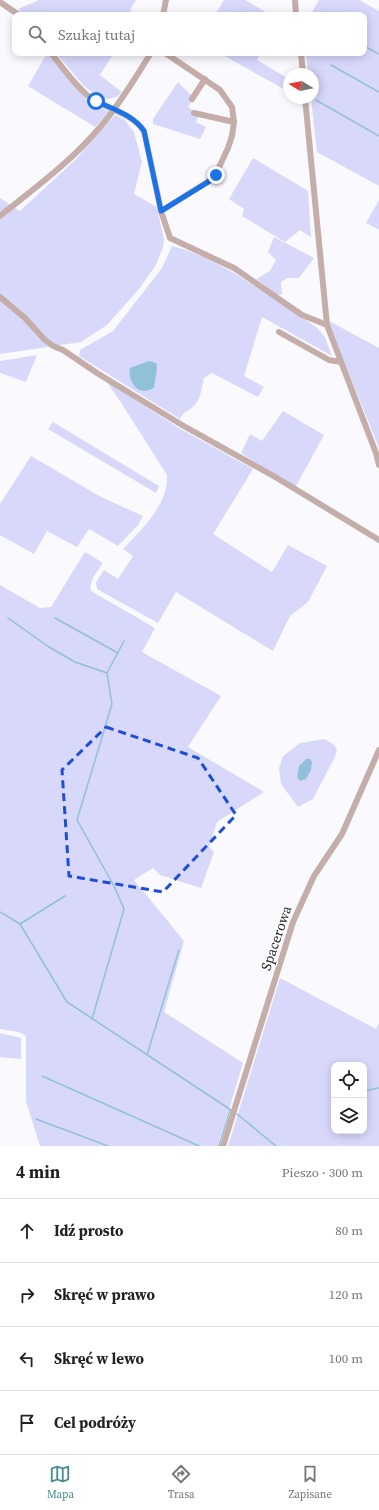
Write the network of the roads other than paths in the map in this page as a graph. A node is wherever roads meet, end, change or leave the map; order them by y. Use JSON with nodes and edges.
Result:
{"nodes":[{"id":1,"x":166,"y":0,"type":"edge"},
{"id":2,"x":295,"y":0,"type":"edge"},
{"id":3,"x":0,"y":2,"type":"edge"},
{"id":4,"x":15,"y":12,"type":"edge"},
{"id":5,"x":164,"y":12,"type":"edge"},
{"id":6,"x":296,"y":12,"type":"edge"},
{"id":7,"x":53,"y":56,"type":"edge"},
{"id":8,"x":149,"y":56,"type":"edge"},
{"id":9,"x":170,"y":56,"type":"edge"},
{"id":10,"x":301,"y":56,"type":"edge"},
{"id":11,"x":302,"y":68,"type":"edge"},
{"id":12,"x":205,"y":79,"type":"junction"},
{"id":13,"x":192,"y":99,"type":"dead end"},
{"id":14,"x":306,"y":104,"type":"edge"},
{"id":15,"x":114,"y":110,"type":"junction"},
{"id":16,"x":194,"y":113,"type":"dead end"},
{"id":17,"x":234,"y":122,"type":"junction"},
{"id":18,"x":161,"y":211,"type":"junction"},
{"id":19,"x":0,"y":216,"type":"edge"},
{"id":20,"x":0,"y":297,"type":"edge"},
{"id":21,"x":327,"y":325,"type":"junction"},
{"id":22,"x":279,"y":332,"type":"dead end"},
{"id":23,"x":341,"y":362,"type":"junction"},
{"id":24,"x":379,"y":465,"type":"edge"},
{"id":25,"x":379,"y":540,"type":"edge"},
{"id":26,"x":379,"y":750,"type":"edge"},
{"id":27,"x":223,"y":1146,"type":"edge"}],
"edges":[{"from":1,"to":5,"type":"street"},
{"from":2,"to":6,"type":"street"},
{"from":3,"to":4,"type":"street"},
{"from":7,"to":15,"type":"street"},
{"from":8,"to":15,"type":"street"},
{"from":9,"to":12,"type":"street"},
{"from":10,"to":11,"type":"street"},
{"from":12,"to":13,"type":"street"},
{"from":12,"to":17,"type":"street"},
{"from":14,"to":21,"type":"street"},
{"from":15,"to":18,"type":"street"},
{"from":15,"to":19,"type":"street"},
{"from":16,"to":17,"type":"street"},
{"from":17,"to":18,"type":"street"},
{"from":18,"to":21,"type":"street"},
{"from":20,"to":25,"type":"street"},
{"from":21,"to":23,"type":"street"},
{"from":22,"to":23,"type":"street"},
{"from":23,"to":24,"type":"street"},
{"from":26,"to":27,"type":"street","name":"Spacerowa"}]}
